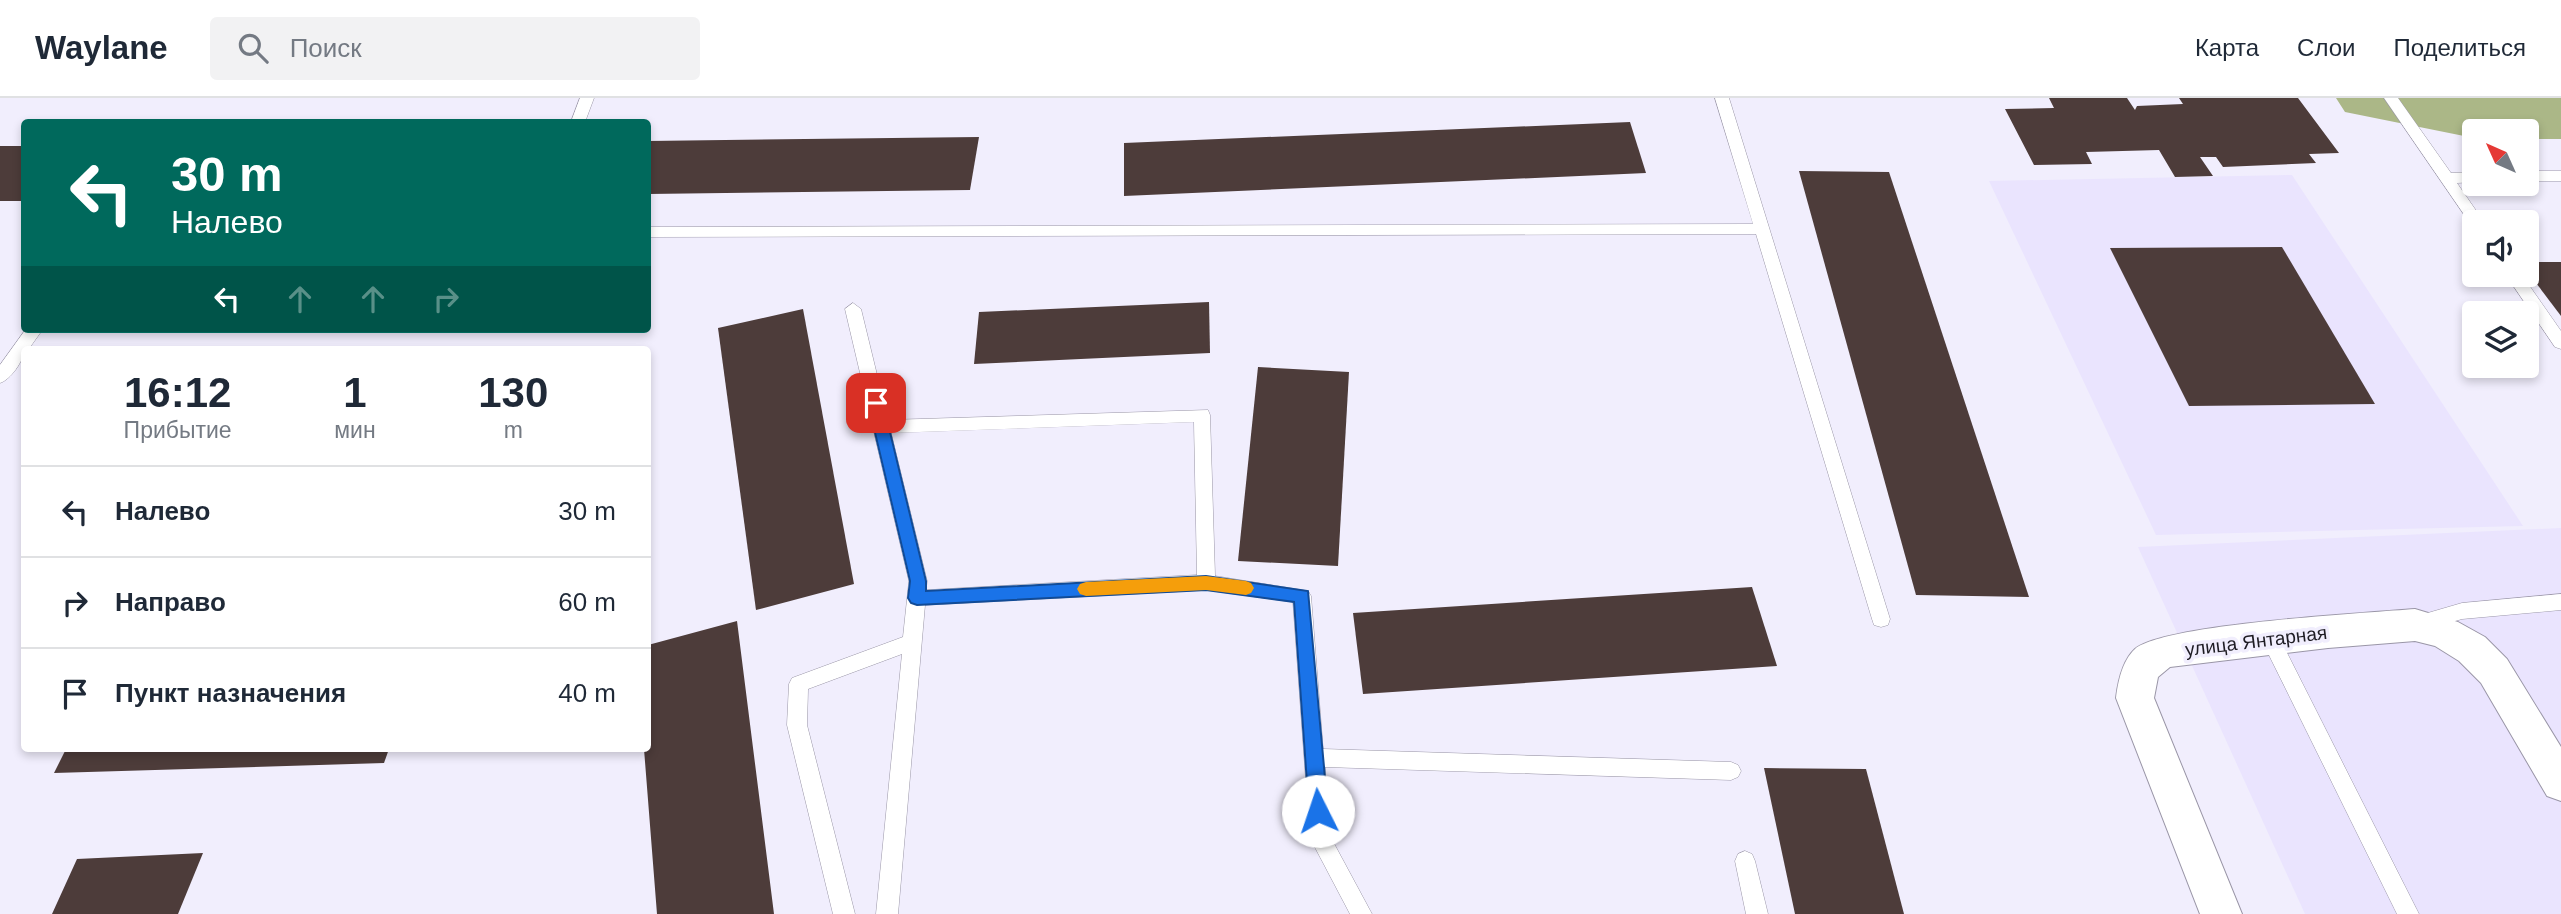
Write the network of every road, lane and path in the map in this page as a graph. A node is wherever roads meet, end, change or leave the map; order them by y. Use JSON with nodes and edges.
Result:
{"nodes":[{"id":1,"x":587,"y":98,"type":"edge"},
{"id":2,"x":1722,"y":98,"type":"edge"},
{"id":3,"x":2391,"y":98,"type":"edge"},
{"id":4,"x":579,"y":119,"type":"edge"},
{"id":5,"x":2539,"y":176,"type":"edge"},
{"id":6,"x":2561,"y":176,"type":"edge"},
{"id":7,"x":2462,"y":177,"type":"edge"},
{"id":8,"x":2446,"y":178,"type":"junction"},
{"id":9,"x":2469,"y":210,"type":"edge"},
{"id":10,"x":1762,"y":229,"type":"junction"},
{"id":11,"x":651,"y":232,"type":"edge"},
{"id":12,"x":2522,"y":287,"type":"edge"},
{"id":13,"x":853,"y":309,"type":"dead end"},
{"id":14,"x":2561,"y":342,"type":"edge"},
{"id":15,"x":21,"y":348,"type":"edge"},
{"id":16,"x":0,"y":377,"type":"edge"},
{"id":17,"x":881,"y":427,"type":"junction"},
{"id":18,"x":1206,"y":583,"type":"junction"},
{"id":19,"x":917,"y":598,"type":"junction"},
{"id":20,"x":2561,"y":603,"type":"edge"},
{"id":21,"x":1881,"y":619,"type":"dead end"},
{"id":22,"x":2414,"y":625,"type":"junction"},
{"id":23,"x":2270,"y":639,"type":"junction"},
{"id":24,"x":913,"y":642,"type":"junction"},
{"id":25,"x":1314,"y":758,"type":"junction"},
{"id":26,"x":1731,"y":771,"type":"dead end"},
{"id":27,"x":2561,"y":783,"type":"edge"},
{"id":28,"x":1745,"y":861,"type":"dead end"},
{"id":29,"x":844,"y":914,"type":"edge"},
{"id":30,"x":887,"y":914,"type":"edge"},
{"id":31,"x":1361,"y":914,"type":"edge"},
{"id":32,"x":1756,"y":914,"type":"edge"},
{"id":33,"x":2221,"y":914,"type":"edge"},
{"id":34,"x":2408,"y":914,"type":"edge"}],
"edges":[{"from":1,"to":4,"type":"lane"},
{"from":2,"to":10,"type":"lane"},
{"from":3,"to":8,"type":"lane"},
{"from":5,"to":6,"type":"lane"},
{"from":7,"to":8,"type":"lane"},
{"from":8,"to":9,"type":"lane"},
{"from":10,"to":11,"type":"lane"},
{"from":10,"to":21,"type":"lane"},
{"from":12,"to":14,"type":"lane"},
{"from":13,"to":17,"type":"lane"},
{"from":15,"to":16,"type":"lane"},
{"from":17,"to":18,"type":"lane"},
{"from":17,"to":19,"type":"lane"},
{"from":18,"to":19,"type":"lane"},
{"from":18,"to":25,"type":"lane"},
{"from":19,"to":24,"type":"lane"},
{"from":20,"to":22,"type":"lane"},
{"from":22,"to":23,"type":"street","name":"улица Янтарная"},
{"from":22,"to":27,"type":"street","name":"улица Янтарная"},
{"from":23,"to":33,"type":"street","name":"улица Янтарная"},
{"from":23,"to":34,"type":"lane"},
{"from":24,"to":29,"type":"lane"},
{"from":24,"to":30,"type":"lane"},
{"from":25,"to":26,"type":"lane"},
{"from":25,"to":31,"type":"lane"},
{"from":28,"to":32,"type":"lane"}]}
